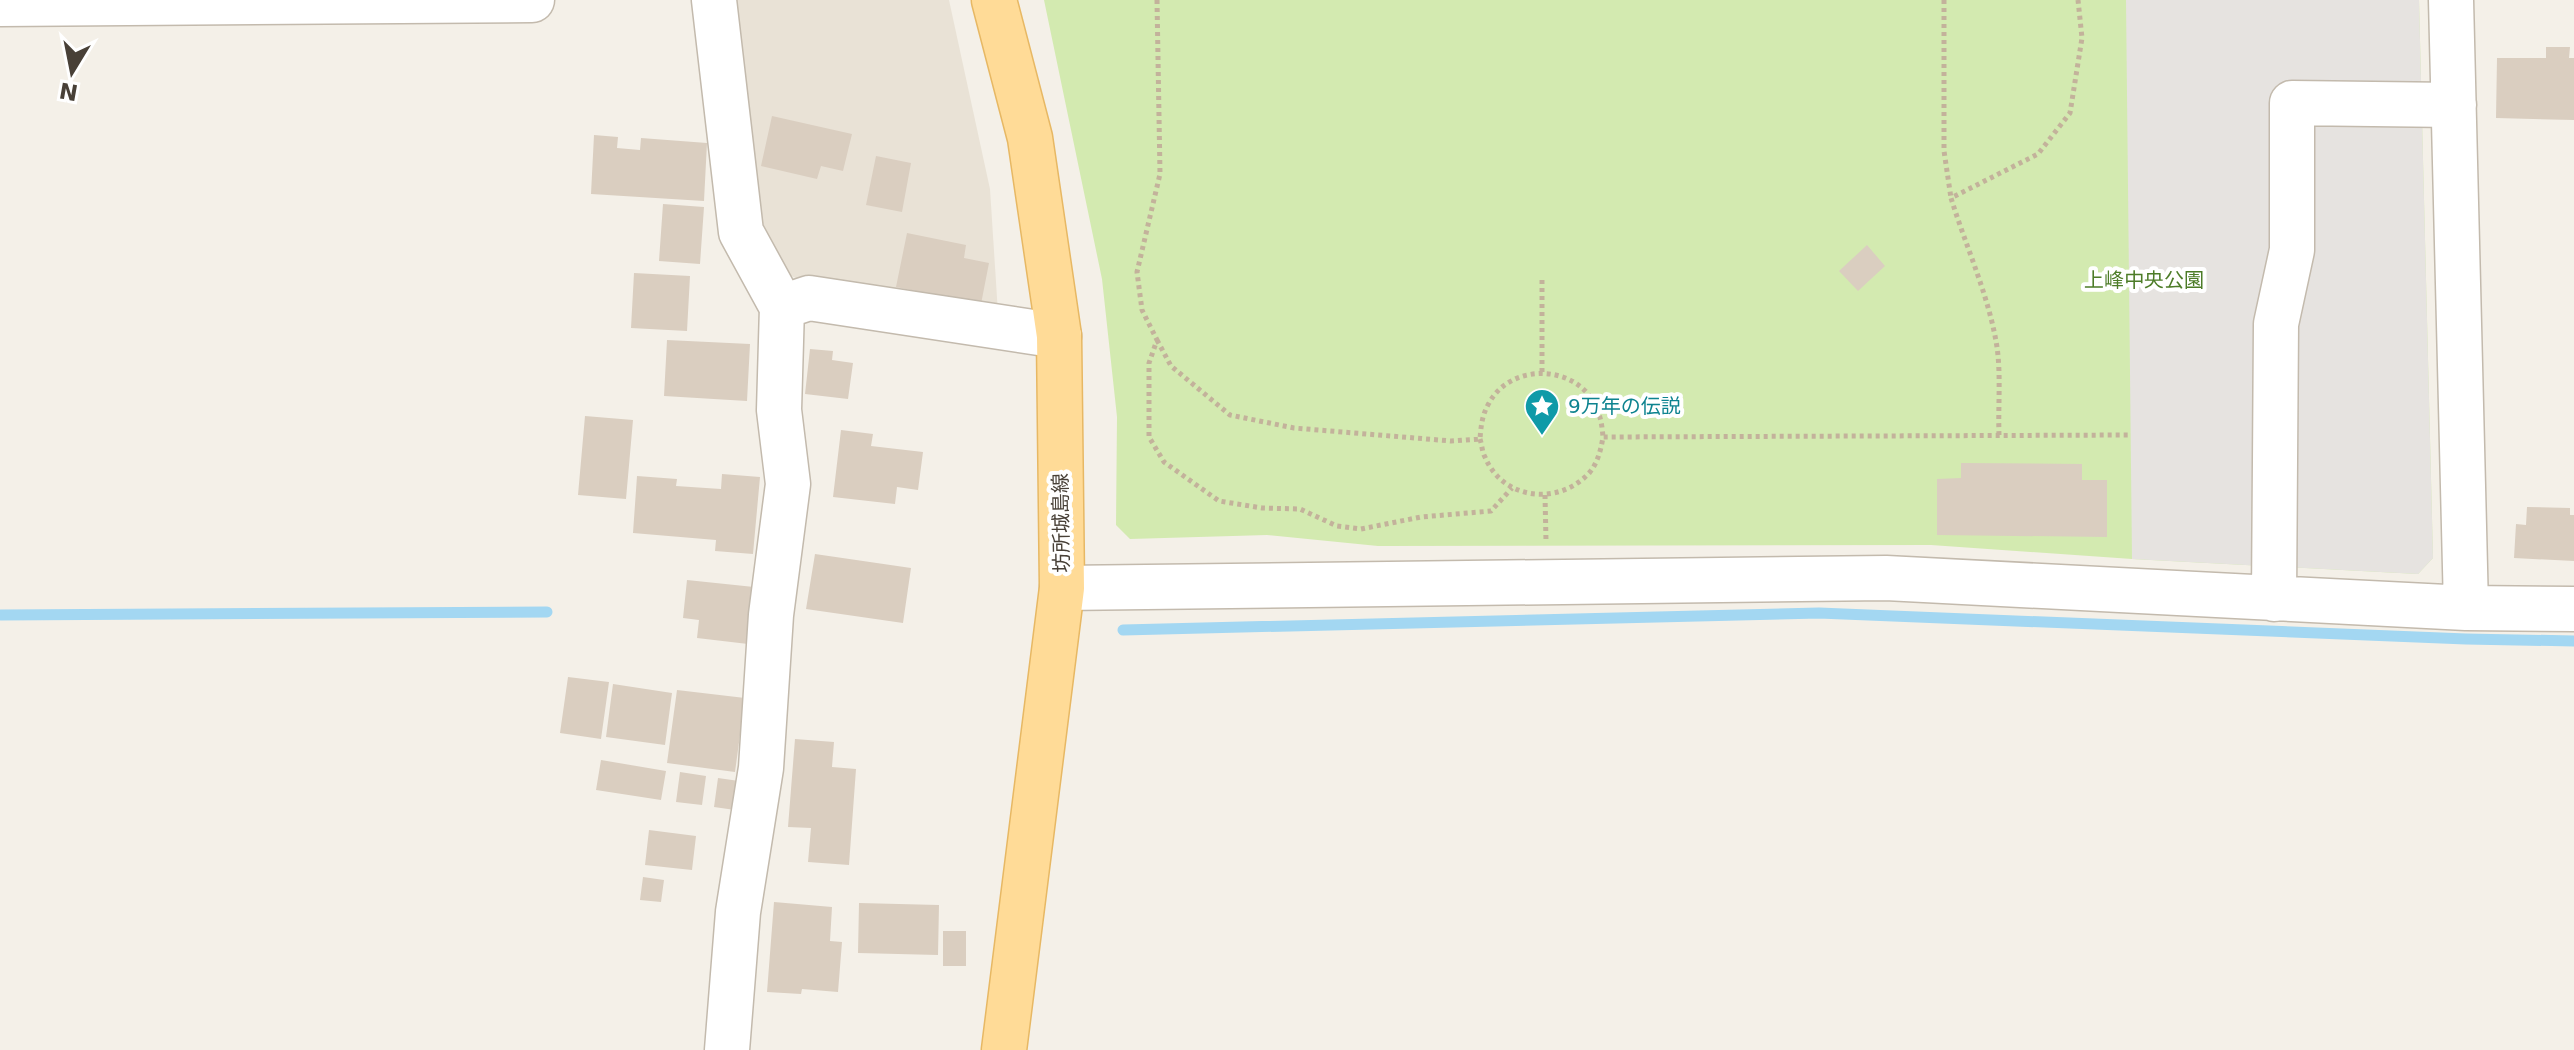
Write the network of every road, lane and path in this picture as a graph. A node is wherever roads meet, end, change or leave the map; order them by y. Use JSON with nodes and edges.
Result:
{"nodes":[{"id":1,"x":532,"y":0,"type":"edge"},
{"id":2,"x":714,"y":0,"type":"edge"},
{"id":3,"x":994,"y":0,"type":"edge"},
{"id":4,"x":1157,"y":0,"type":"edge"},
{"id":5,"x":1944,"y":0,"type":"edge"},
{"id":6,"x":2078,"y":0,"type":"edge"},
{"id":7,"x":2451,"y":0,"type":"edge"},
{"id":8,"x":0,"y":4,"type":"edge"},
{"id":9,"x":2454,"y":105,"type":"junction"},
{"id":10,"x":1951,"y":198,"type":"junction"},
{"id":11,"x":1542,"y":279,"type":"dead end"},
{"id":12,"x":782,"y":307,"type":"junction"},
{"id":13,"x":1059,"y":336,"type":"junction"},
{"id":14,"x":1157,"y":340,"type":"junction"},
{"id":15,"x":1542,"y":372,"type":"junction"},
{"id":16,"x":1999,"y":435,"type":"junction"},
{"id":17,"x":2131,"y":435,"type":"dead end"},
{"id":18,"x":1603,"y":437,"type":"junction"},
{"id":19,"x":1480,"y":439,"type":"junction"},
{"id":20,"x":1512,"y":488,"type":"junction"},
{"id":21,"x":1062,"y":588,"type":"junction"},
{"id":22,"x":2274,"y":599,"type":"junction"},
{"id":23,"x":2466,"y":608,"type":"junction"},
{"id":24,"x":2574,"y":609,"type":"edge"},
{"id":25,"x":727,"y":1050,"type":"edge"},
{"id":26,"x":1004,"y":1050,"type":"edge"}],
"edges":[{"from":1,"to":8,"type":"street"},
{"from":2,"to":12,"type":"street"},
{"from":3,"to":13,"type":"main road","name":"坊所城島線"},
{"from":4,"to":14,"type":"path"},
{"from":5,"to":10,"type":"path"},
{"from":6,"to":10,"type":"path"},
{"from":7,"to":9,"type":"street"},
{"from":9,"to":22,"type":"street"},
{"from":9,"to":23,"type":"street"},
{"from":10,"to":16,"type":"path"},
{"from":11,"to":15,"type":"path"},
{"from":12,"to":13,"type":"street"},
{"from":12,"to":25,"type":"street"},
{"from":13,"to":21,"type":"main road","name":"坊所城島線"},
{"from":14,"to":19,"type":"path"},
{"from":14,"to":20,"type":"path"},
{"from":15,"to":18,"type":"path"},
{"from":15,"to":19,"type":"path"},
{"from":16,"to":17,"type":"path"},
{"from":16,"to":18,"type":"path"},
{"from":18,"to":20,"type":"path"},
{"from":19,"to":20,"type":"path"},
{"from":21,"to":22,"type":"street"},
{"from":21,"to":26,"type":"main road","name":"坊所城島線"},
{"from":22,"to":23,"type":"street"},
{"from":23,"to":24,"type":"street"}]}
